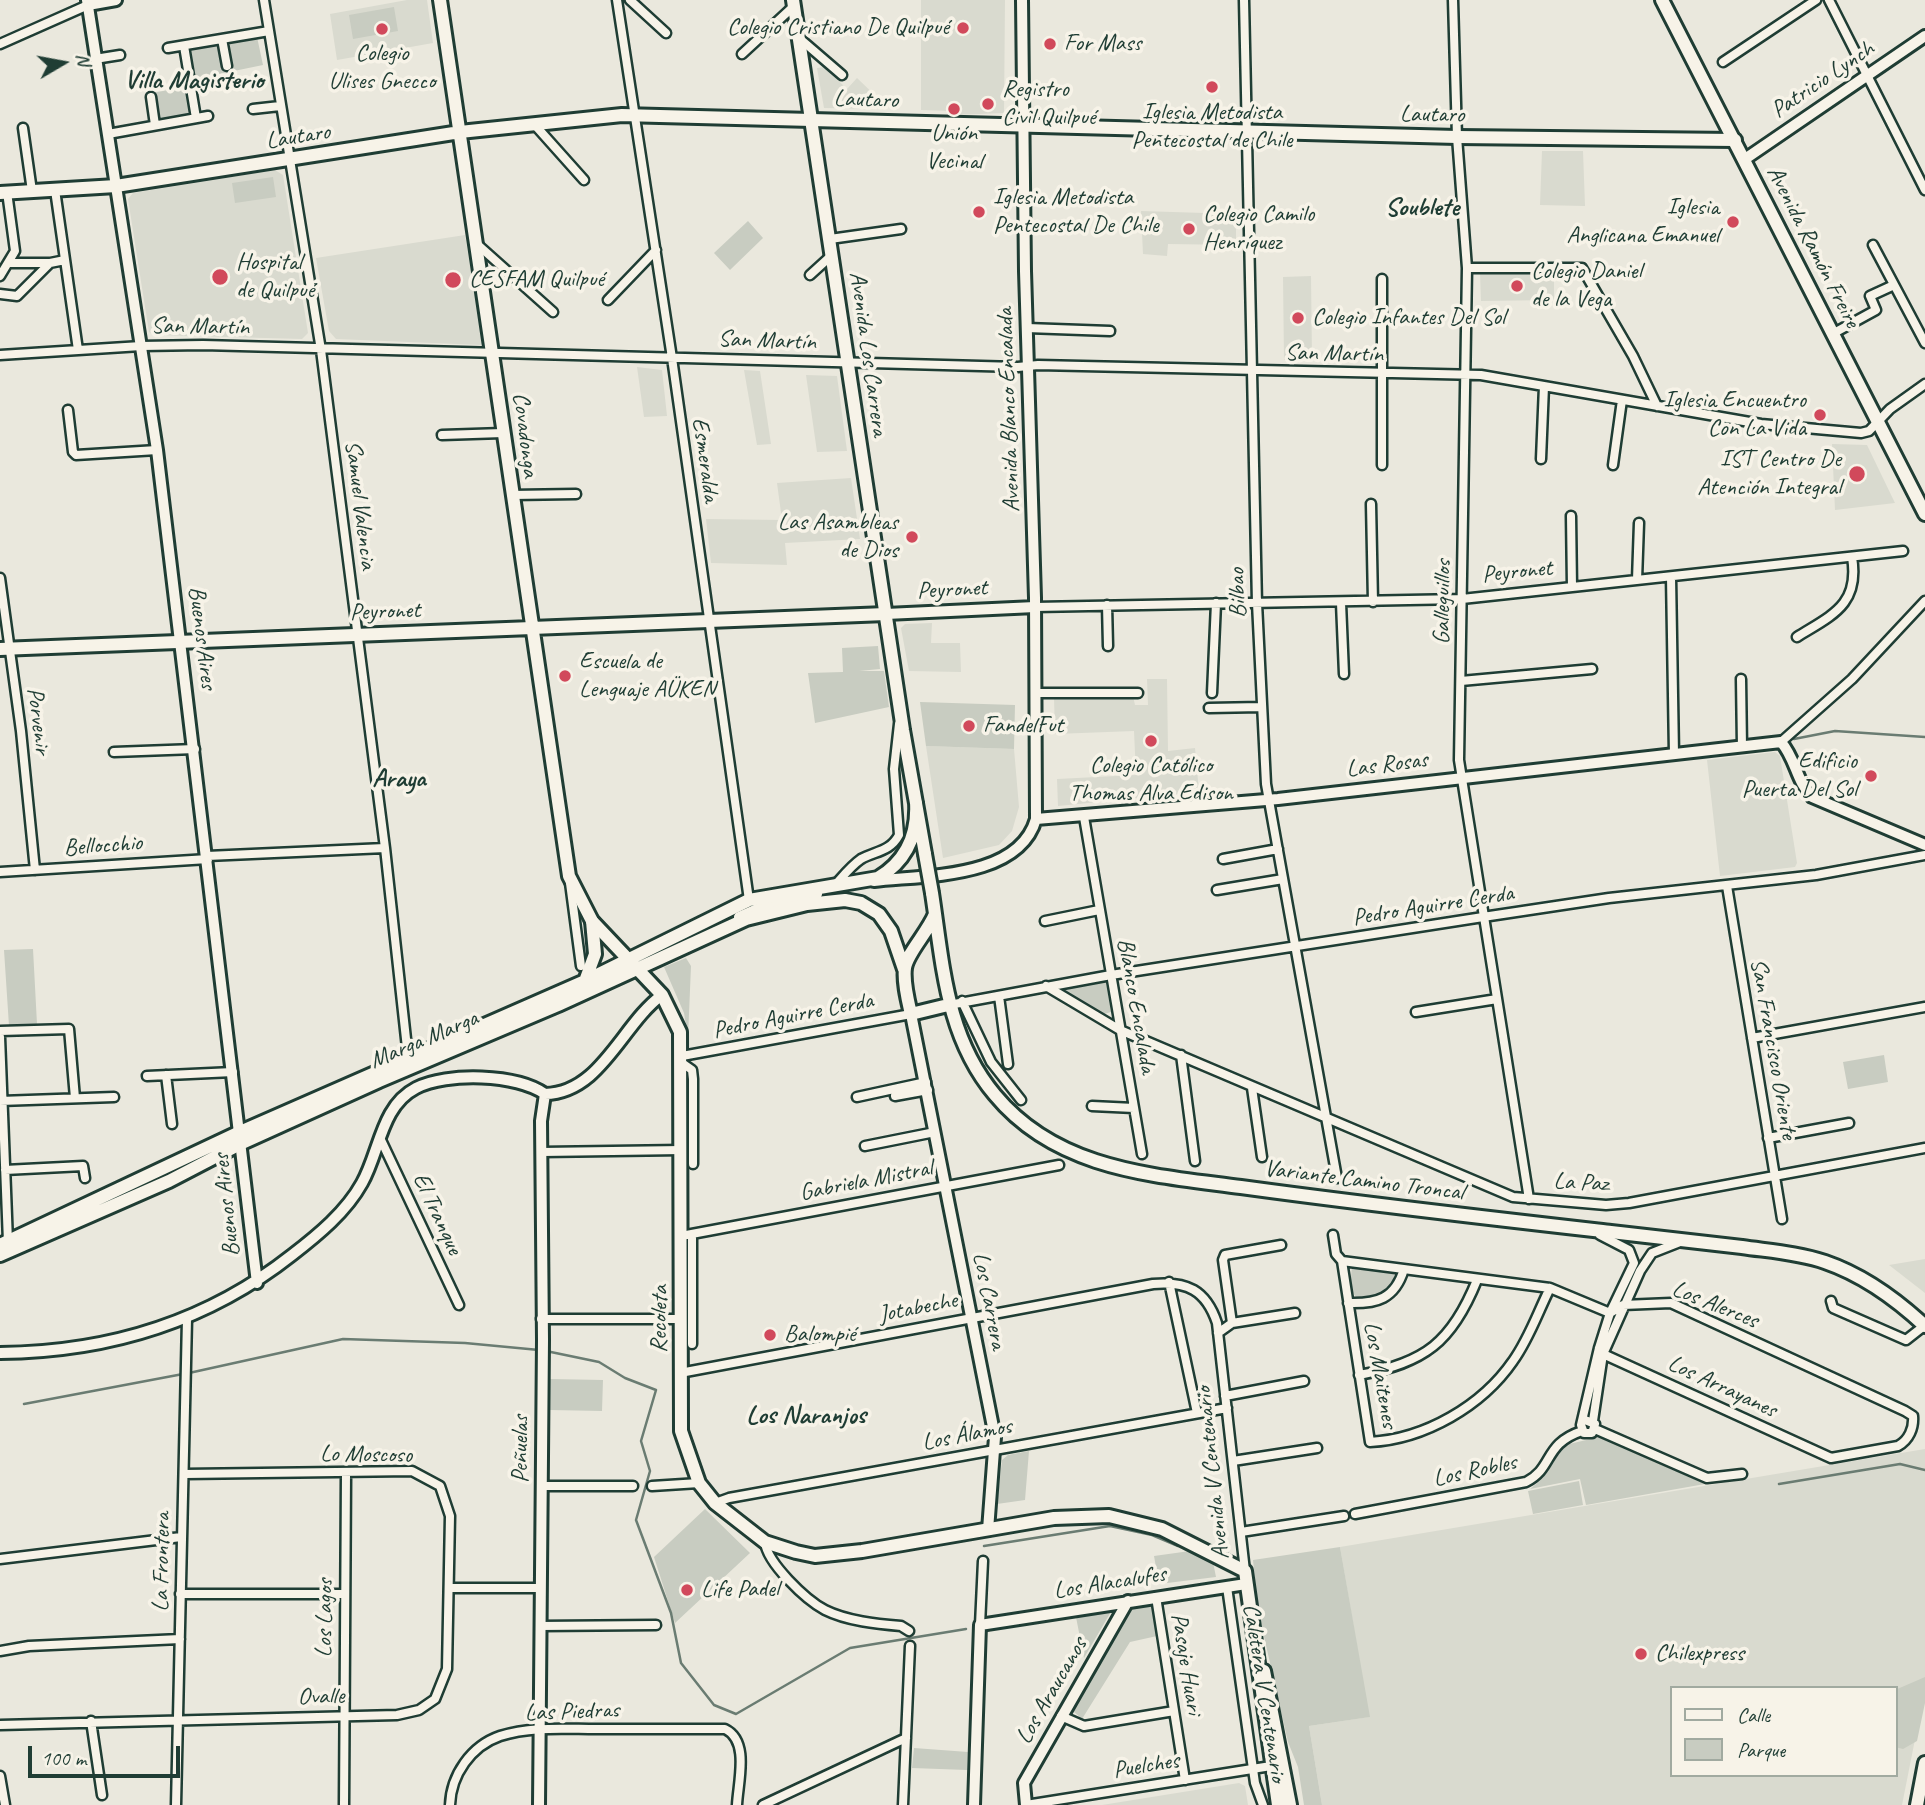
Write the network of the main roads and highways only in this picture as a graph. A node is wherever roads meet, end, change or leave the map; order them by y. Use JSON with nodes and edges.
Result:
{"nodes":[{"id":1,"x":440,"y":0,"type":"edge"},
{"id":2,"x":1662,"y":0,"type":"edge"},
{"id":3,"x":793,"y":3,"type":"edge"},
{"id":4,"x":812,"y":119,"type":"junction"},
{"id":5,"x":460,"y":132,"type":"junction"},
{"id":6,"x":1735,"y":140,"type":"junction"},
{"id":7,"x":4,"y":192,"type":"edge"},
{"id":8,"x":1925,"y":514,"type":"edge"},
{"id":9,"x":886,"y":614,"type":"junction"},
{"id":10,"x":532,"y":628,"type":"junction"},
{"id":11,"x":4,"y":649,"type":"edge"},
{"id":12,"x":916,"y":802,"type":"junction"},
{"id":13,"x":935,"y":913,"type":"junction"},
{"id":14,"x":592,"y":921,"type":"junction"},
{"id":15,"x":634,"y":964,"type":"junction"},
{"id":16,"x":904,"y":969,"type":"junction"},
{"id":17,"x":585,"y":981,"type":"junction"},
{"id":18,"x":948,"y":1005,"type":"junction"},
{"id":19,"x":241,"y":1138,"type":"junction"},
{"id":20,"x":4,"y":1244,"type":"edge"},
{"id":21,"x":0,"y":1255,"type":"edge"},
{"id":22,"x":1925,"y":1326,"type":"edge"},
{"id":23,"x":1246,"y":1578,"type":"joint"},
{"id":24,"x":1250,"y":1608,"type":"junction"},
{"id":25,"x":1925,"y":1763,"type":"edge"},
{"id":26,"x":1278,"y":1805,"type":"edge"},
{"id":27,"x":1290,"y":1805,"type":"edge"},
{"id":28,"x":1917,"y":1805,"type":"edge"}],
"edges":[{"from":1,"to":5,"type":"main road","name":"Covadonga"},
{"from":2,"to":6,"type":"main road","name":"Avenida Ramón Freire"},
{"from":3,"to":4,"type":"main road","name":"Avenida Los Carrera"},
{"from":4,"to":5,"type":"main road","name":"Lautaro"},
{"from":4,"to":6,"type":"main road","name":"Lautaro"},
{"from":4,"to":9,"type":"main road","name":"Avenida Los Carrera"},
{"from":5,"to":7,"type":"main road","name":"Lautaro"},
{"from":5,"to":10,"type":"main road","name":"Covadonga"},
{"from":6,"to":8,"type":"main road","name":"Avenida Ramón Freire"},
{"from":9,"to":10,"type":"main road","name":"Peyronet"},
{"from":9,"to":12,"type":"main road","name":"Avenida Los Carrera"},
{"from":10,"to":11,"type":"main road","name":"Peyronet"},
{"from":10,"to":14,"type":"main road","name":"Covadonga"},
{"from":12,"to":13,"type":"main road","name":"Avenida Los Carrera","bridge":true},
{"from":12,"to":15,"type":"main road","name":"Marga Marga"},
{"from":13,"to":16,"type":"main road"},
{"from":13,"to":18,"type":"main road","name":"Variante Camino Troncal"},
{"from":14,"to":15,"type":"main road","name":"Covadonga"},
{"from":14,"to":17,"type":"main road"},
{"from":15,"to":16,"type":"main road","name":"Marga Marga"},
{"from":15,"to":17,"type":"main road","name":"Marga Marga"},
{"from":15,"to":19,"type":"main road","name":"Marga Marga"},
{"from":15,"to":23,"type":"main road","name":"Recoleta"},
{"from":16,"to":18,"type":"main road"},
{"from":17,"to":19,"type":"main road","name":"Marga Marga"},
{"from":18,"to":22,"type":"main road","name":"Variante Camino Troncal"},
{"from":19,"to":20,"type":"main road","name":"Marga Marga"},
{"from":19,"to":21,"type":"main road","name":"Marga Marga"},
{"from":23,"to":24,"type":"main road","name":"Avenida V Centenario"},
{"from":24,"to":26,"type":"main road","name":"Avenida V Centenario"},
{"from":24,"to":27,"type":"main road","name":"Avenida V Centenario"},
{"from":25,"to":28,"type":"main road"}]}
